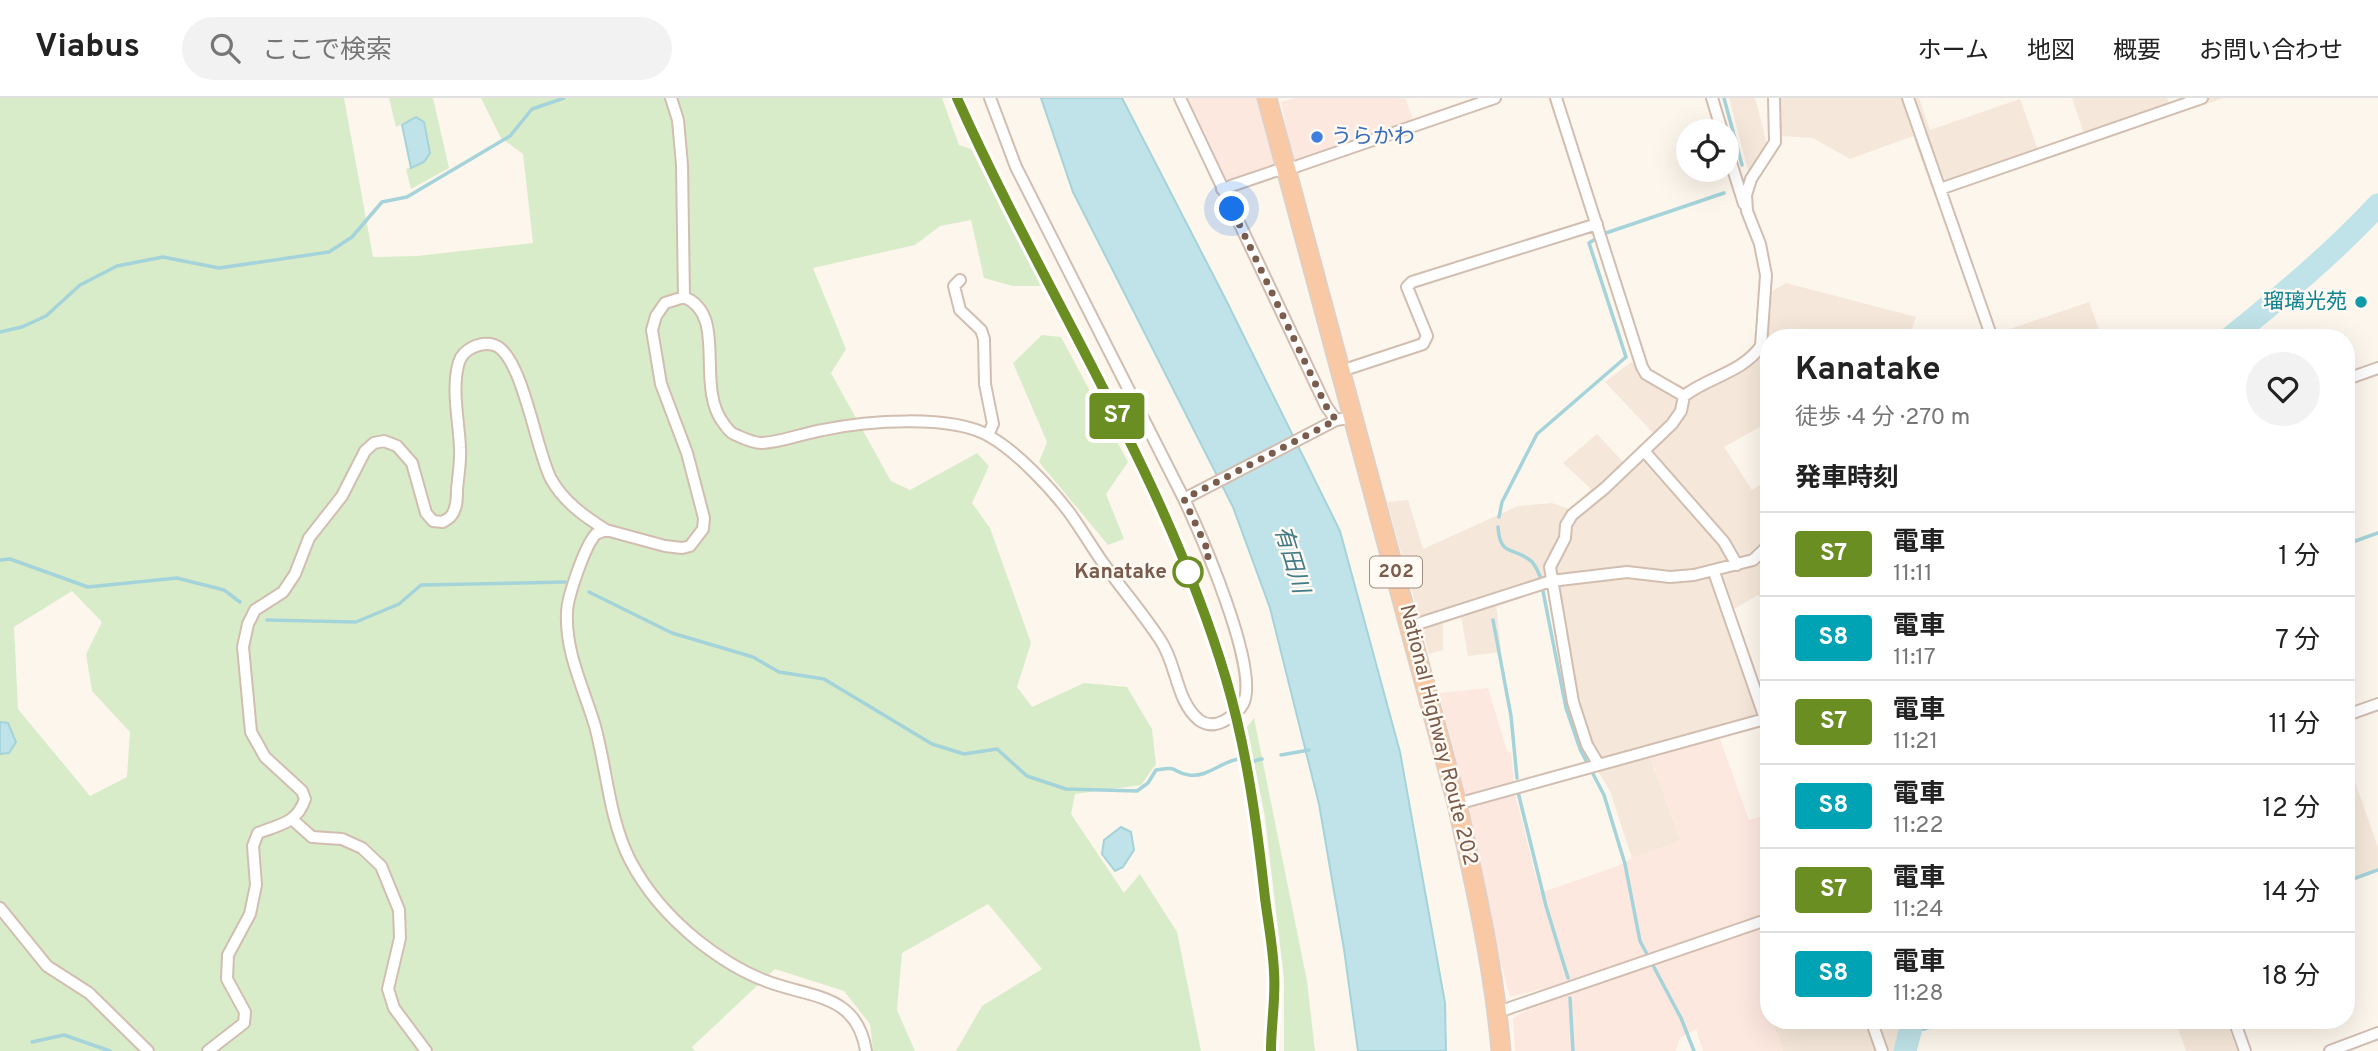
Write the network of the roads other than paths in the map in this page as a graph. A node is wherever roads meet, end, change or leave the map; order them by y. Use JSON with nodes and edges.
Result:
{"nodes":[{"id":1,"x":671,"y":98,"type":"edge"},
{"id":2,"x":990,"y":98,"type":"edge"},
{"id":3,"x":1180,"y":98,"type":"edge"},
{"id":4,"x":1267,"y":98,"type":"edge"},
{"id":5,"x":1495,"y":98,"type":"edge"},
{"id":6,"x":1556,"y":98,"type":"edge"},
{"id":7,"x":1712,"y":98,"type":"edge"},
{"id":8,"x":1774,"y":98,"type":"edge"},
{"id":9,"x":1908,"y":98,"type":"edge"},
{"id":10,"x":2202,"y":98,"type":"edge"},
{"id":11,"x":1718,"y":119,"type":"edge"},
{"id":12,"x":1286,"y":170,"type":"junction"},
{"id":13,"x":1737,"y":182,"type":"edge"},
{"id":14,"x":1222,"y":189,"type":"junction"},
{"id":15,"x":1940,"y":189,"type":"junction"},
{"id":16,"x":1747,"y":211,"type":"junction"},
{"id":17,"x":1599,"y":232,"type":"junction"},
{"id":18,"x":960,"y":280,"type":"dead end"},
{"id":19,"x":684,"y":297,"type":"junction"},
{"id":20,"x":1764,"y":329,"type":"edge"},
{"id":21,"x":1989,"y":329,"type":"edge"},
{"id":22,"x":1760,"y":350,"type":"edge"},
{"id":23,"x":2378,"y":368,"type":"edge"},
{"id":24,"x":1341,"y":371,"type":"junction"},
{"id":25,"x":2355,"y":376,"type":"edge"},
{"id":26,"x":1684,"y":396,"type":"junction"},
{"id":27,"x":1345,"y":418,"type":"junction"},
{"id":28,"x":988,"y":435,"type":"junction"},
{"id":29,"x":1645,"y":452,"type":"junction"},
{"id":30,"x":1184,"y":499,"type":"junction"},
{"id":31,"x":606,"y":530,"type":"junction"},
{"id":32,"x":1760,"y":553,"type":"edge"},
{"id":33,"x":1737,"y":565,"type":"junction"},
{"id":34,"x":1714,"y":572,"type":"junction"},
{"id":35,"x":1545,"y":583,"type":"junction"},
{"id":36,"x":1411,"y":626,"type":"junction"},
{"id":37,"x":2378,"y":704,"type":"edge"},
{"id":38,"x":1760,"y":705,"type":"edge"},
{"id":39,"x":2355,"y":712,"type":"edge"},
{"id":40,"x":1760,"y":727,"type":"edge"},
{"id":41,"x":1599,"y":765,"type":"junction"},
{"id":42,"x":1457,"y":804,"type":"junction"},
{"id":43,"x":293,"y":820,"type":"junction"},
{"id":44,"x":0,"y":908,"type":"edge"},
{"id":45,"x":1760,"y":922,"type":"edge"},
{"id":46,"x":1497,"y":1012,"type":"junction"},
{"id":47,"x":1874,"y":1029,"type":"edge"},
{"id":48,"x":2237,"y":1029,"type":"edge"},
{"id":49,"x":2378,"y":1033,"type":"edge"},
{"id":50,"x":148,"y":1051,"type":"edge"},
{"id":51,"x":208,"y":1051,"type":"edge"},
{"id":52,"x":426,"y":1051,"type":"edge"},
{"id":53,"x":866,"y":1051,"type":"edge"},
{"id":54,"x":1501,"y":1051,"type":"edge"},
{"id":55,"x":1882,"y":1051,"type":"edge"},
{"id":56,"x":2245,"y":1051,"type":"edge"},
{"id":57,"x":2330,"y":1051,"type":"edge"}],
"edges":[{"from":1,"to":19,"type":"street"},
{"from":2,"to":30,"type":"street"},
{"from":3,"to":14,"type":"street"},
{"from":4,"to":12,"type":"highway","name":"National Highway Route 202","number":"202"},
{"from":5,"to":12,"type":"street"},
{"from":6,"to":17,"type":"street"},
{"from":7,"to":11,"type":"street"},
{"from":8,"to":16,"type":"street"},
{"from":9,"to":15,"type":"street"},
{"from":10,"to":15,"type":"street"},
{"from":12,"to":14,"type":"street"},
{"from":12,"to":24,"type":"highway","name":"National Highway Route 202","number":"202"},
{"from":13,"to":16,"type":"street"},
{"from":14,"to":27,"type":"street"},
{"from":15,"to":21,"type":"street"},
{"from":16,"to":20,"type":"street"},
{"from":17,"to":24,"type":"street"},
{"from":17,"to":26,"type":"street"},
{"from":18,"to":28,"type":"street"},
{"from":19,"to":28,"type":"street"},
{"from":19,"to":31,"type":"street"},
{"from":22,"to":26,"type":"street"},
{"from":23,"to":25,"type":"street"},
{"from":24,"to":27,"type":"highway","name":"National Highway Route 202","number":"202"},
{"from":26,"to":29,"type":"street"},
{"from":27,"to":30,"type":"street"},
{"from":27,"to":36,"type":"highway","name":"National Highway Route 202","number":"202"},
{"from":28,"to":30,"type":"street"},
{"from":29,"to":33,"type":"street"},
{"from":29,"to":35,"type":"street"},
{"from":31,"to":43,"type":"street"},
{"from":31,"to":53,"type":"street"},
{"from":32,"to":33,"type":"street"},
{"from":33,"to":34,"type":"street"},
{"from":34,"to":35,"type":"street"},
{"from":34,"to":38,"type":"street"},
{"from":35,"to":36,"type":"street"},
{"from":35,"to":41,"type":"street"},
{"from":36,"to":42,"type":"highway","name":"National Highway Route 202","number":"202"},
{"from":37,"to":39,"type":"street"},
{"from":40,"to":41,"type":"street"},
{"from":41,"to":42,"type":"street"},
{"from":42,"to":46,"type":"highway","name":"National Highway Route 202","number":"202"},
{"from":43,"to":51,"type":"street"},
{"from":43,"to":52,"type":"street"},
{"from":44,"to":50,"type":"street"},
{"from":45,"to":46,"type":"street"},
{"from":46,"to":54,"type":"highway","name":"National Highway Route 202","number":"202"},
{"from":47,"to":55,"type":"street"},
{"from":48,"to":56,"type":"street"},
{"from":49,"to":57,"type":"street"}]}
